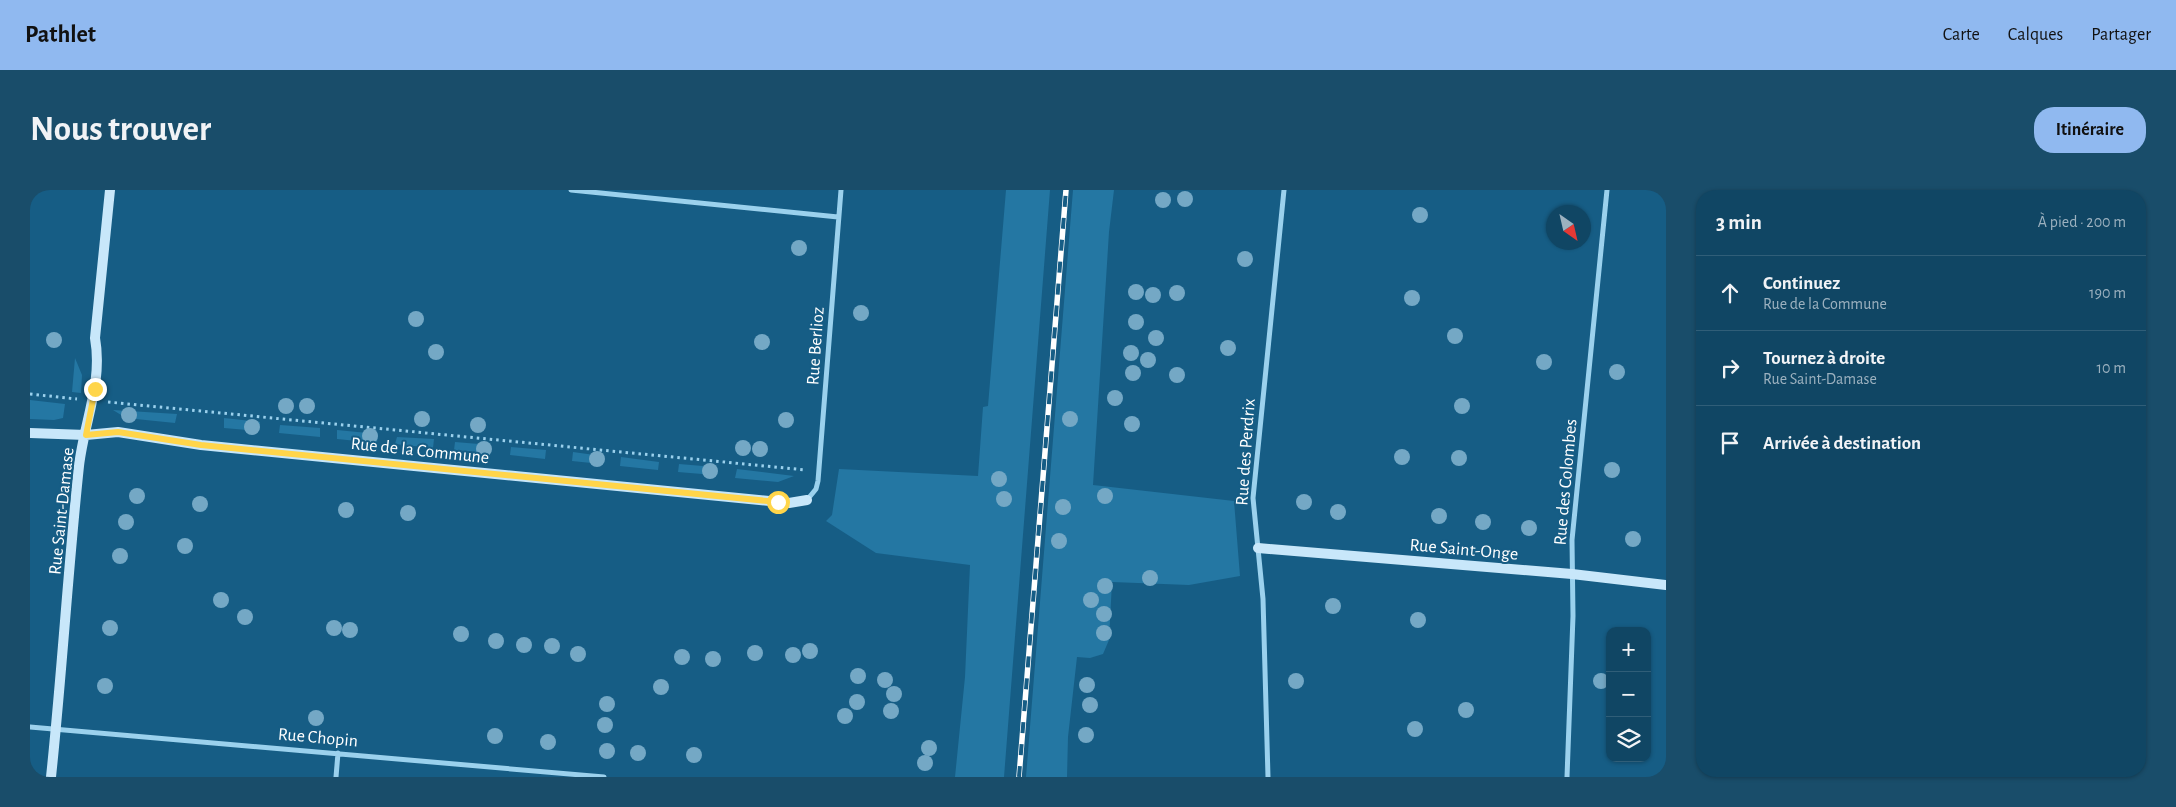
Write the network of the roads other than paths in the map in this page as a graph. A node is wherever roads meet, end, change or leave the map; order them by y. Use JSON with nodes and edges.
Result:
{"nodes":[{"id":1,"x":110,"y":190,"type":"edge"},
{"id":2,"x":571,"y":190,"type":"edge"},
{"id":3,"x":840,"y":190,"type":"edge"},
{"id":4,"x":1284,"y":190,"type":"edge"},
{"id":5,"x":1607,"y":190,"type":"edge"},
{"id":6,"x":838,"y":217,"type":"junction"},
{"id":7,"x":30,"y":433,"type":"edge"},
{"id":8,"x":86,"y":435,"type":"junction"},
{"id":9,"x":807,"y":500,"type":"joint"},
{"id":10,"x":1258,"y":548,"type":"junction"},
{"id":11,"x":1572,"y":574,"type":"junction"},
{"id":12,"x":1666,"y":585,"type":"edge"},
{"id":13,"x":30,"y":728,"type":"edge"},
{"id":14,"x":56,"y":730,"type":"junction"},
{"id":15,"x":338,"y":753,"type":"junction"},
{"id":16,"x":51,"y":777,"type":"edge"},
{"id":17,"x":336,"y":777,"type":"edge"},
{"id":18,"x":604,"y":777,"type":"edge"},
{"id":19,"x":1268,"y":777,"type":"edge"},
{"id":20,"x":1567,"y":777,"type":"edge"}],
"edges":[{"from":1,"to":8,"type":"street","name":"Rue Saint-Damase"},
{"from":2,"to":6,"type":"street"},
{"from":3,"to":6,"type":"street","name":"Rue Berlioz"},
{"from":4,"to":10,"type":"street","name":"Rue des Perdrix"},
{"from":5,"to":11,"type":"street","name":"Rue des Colombes"},
{"from":6,"to":9,"type":"street","name":"Rue Berlioz"},
{"from":7,"to":8,"type":"street","name":"Rue de la Commune"},
{"from":8,"to":9,"type":"street","name":"Rue de la Commune"},
{"from":8,"to":14,"type":"street","name":"Rue Saint-Damase"},
{"from":10,"to":11,"type":"street","name":"Rue Saint-Onge"},
{"from":10,"to":19,"type":"street","name":"Rue des Perdrix"},
{"from":11,"to":12,"type":"street","name":"Rue Saint-Onge"},
{"from":11,"to":20,"type":"street","name":"Rue des Colombes"},
{"from":13,"to":14,"type":"street","name":"Rue Chopin"},
{"from":14,"to":15,"type":"street","name":"Rue Chopin"},
{"from":14,"to":16,"type":"street","name":"Rue Saint-Damase"},
{"from":15,"to":17,"type":"street"},
{"from":15,"to":18,"type":"street","name":"Rue Chopin"}]}
